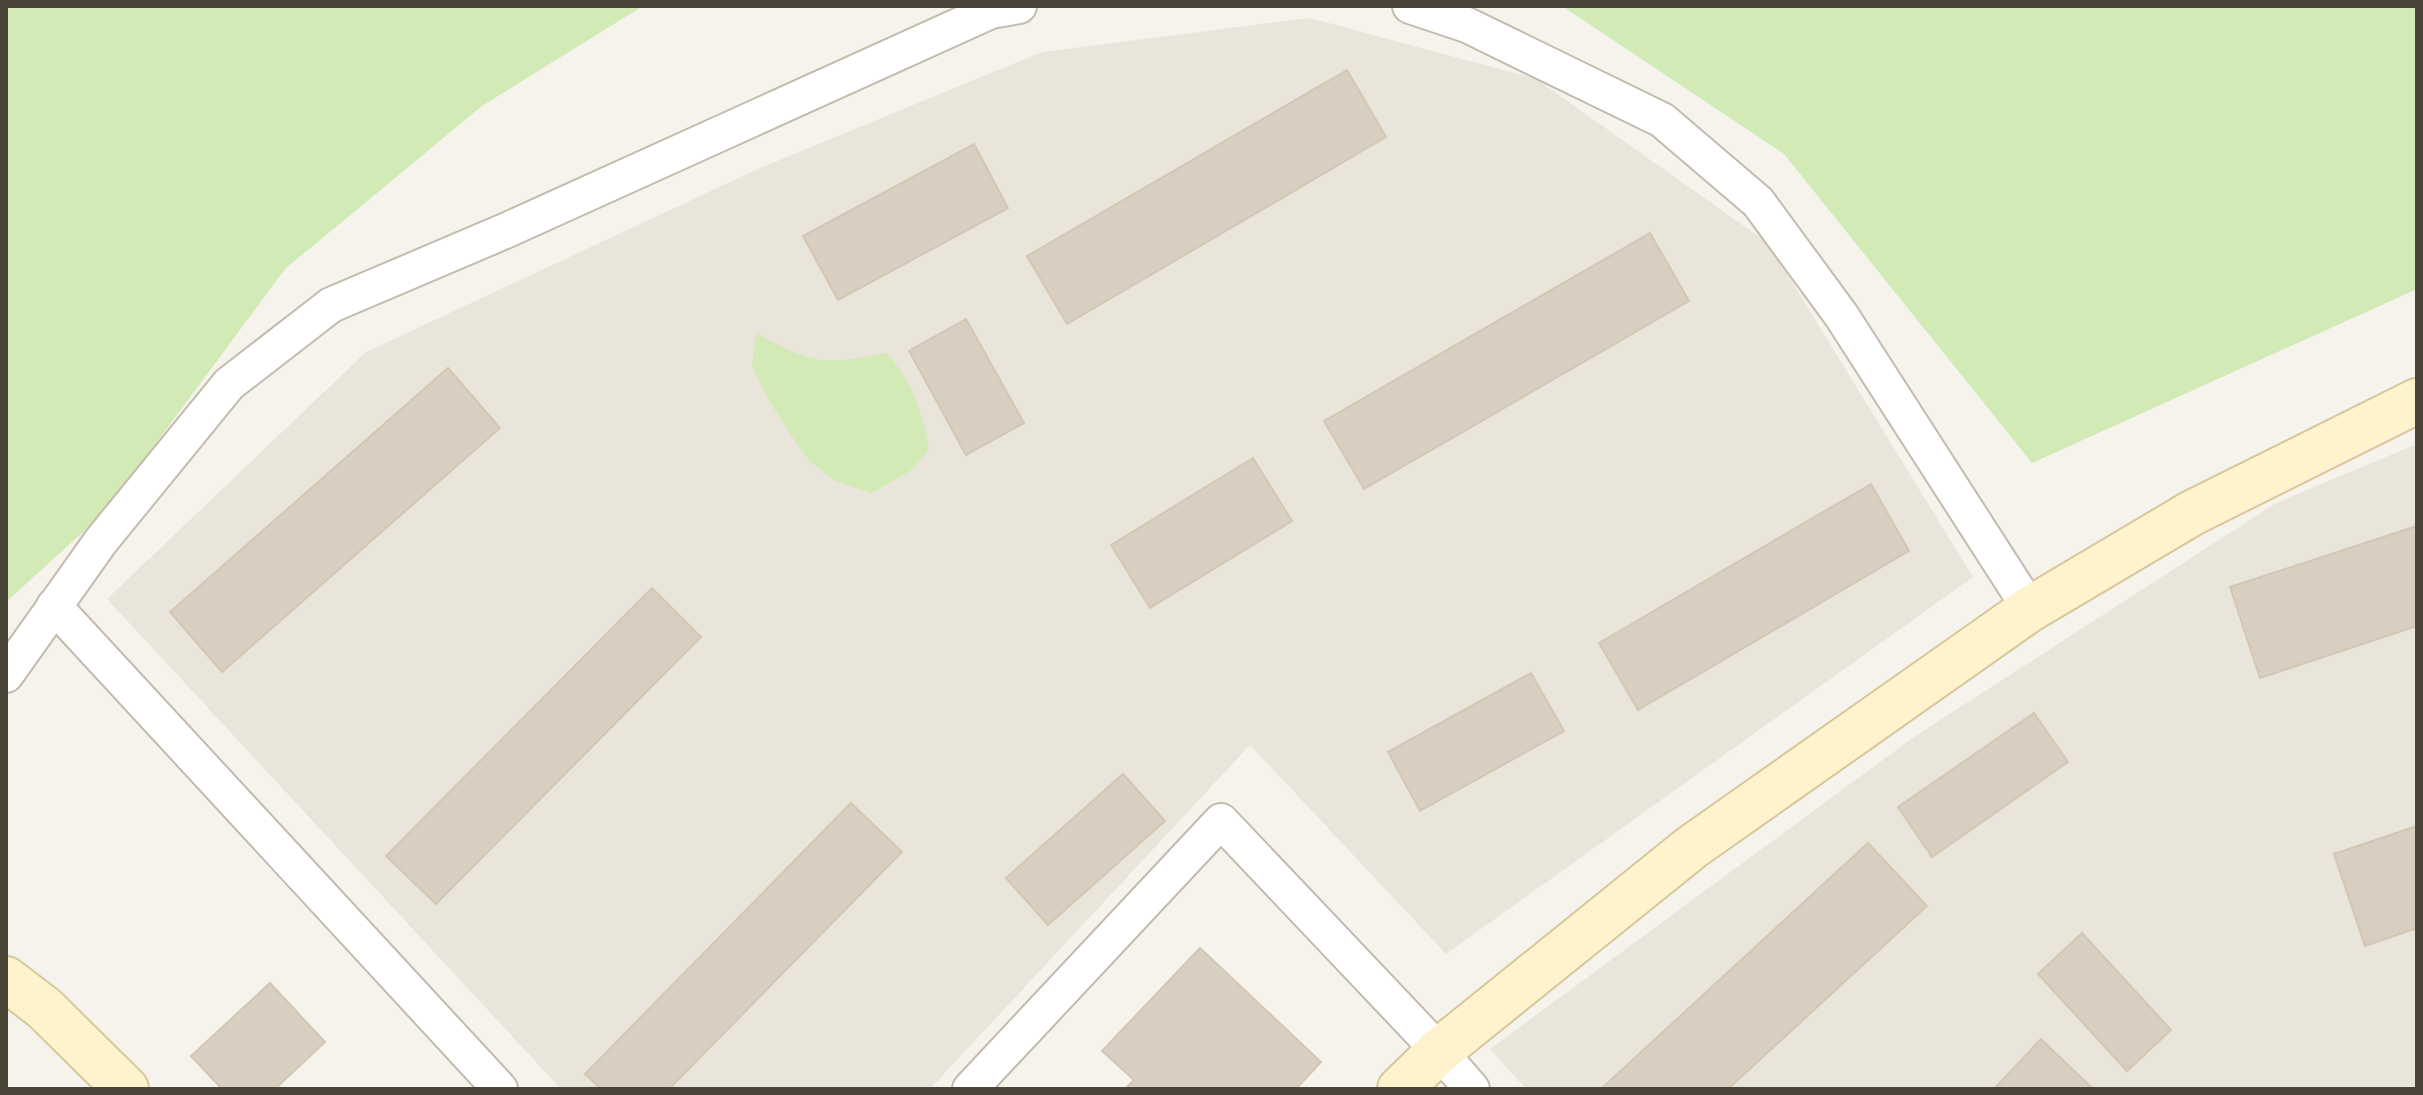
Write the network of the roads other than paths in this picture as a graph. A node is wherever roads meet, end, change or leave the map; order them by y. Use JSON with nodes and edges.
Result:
{"nodes":[{"id":1,"x":1019,"y":6,"type":"edge"},
{"id":2,"x":1410,"y":6,"type":"edge"},
{"id":3,"x":2417,"y":401,"type":"edge"},
{"id":4,"x":54,"y":606,"type":"junction"},
{"id":5,"x":2030,"y":609,"type":"junction"},
{"id":6,"x":6,"y":675,"type":"edge"},
{"id":7,"x":6,"y":979,"type":"edge"},
{"id":8,"x":1439,"y":1051,"type":"junction"},
{"id":9,"x":126,"y":1089,"type":"edge"},
{"id":10,"x":500,"y":1089,"type":"edge"},
{"id":11,"x":970,"y":1089,"type":"edge"},
{"id":12,"x":1400,"y":1089,"type":"edge"},
{"id":13,"x":1472,"y":1089,"type":"edge"}],
"edges":[{"from":1,"to":4,"type":"street"},
{"from":2,"to":5,"type":"street"},
{"from":3,"to":5,"type":"street"},
{"from":4,"to":6,"type":"street"},
{"from":4,"to":10,"type":"street"},
{"from":5,"to":8,"type":"street"},
{"from":7,"to":9,"type":"street"},
{"from":8,"to":11,"type":"street"},
{"from":8,"to":12,"type":"street"},
{"from":8,"to":13,"type":"street"}]}
